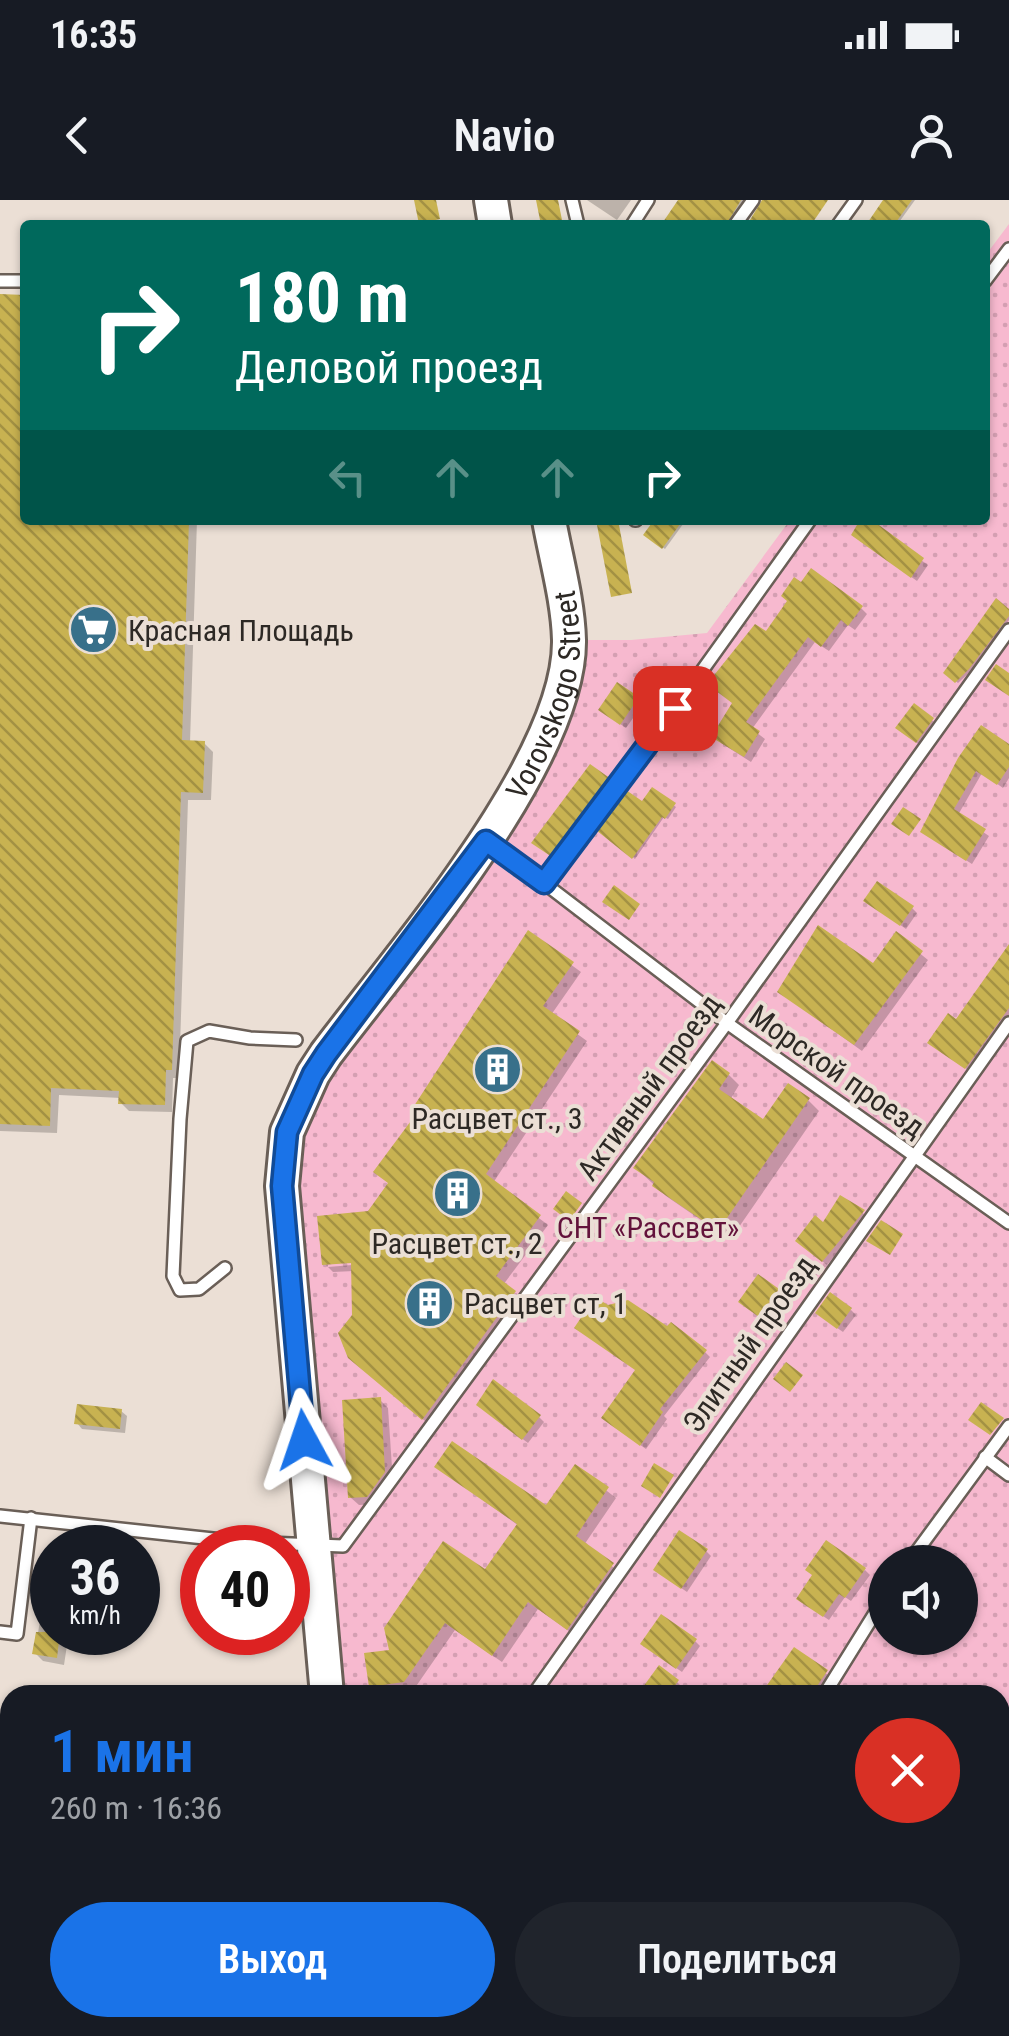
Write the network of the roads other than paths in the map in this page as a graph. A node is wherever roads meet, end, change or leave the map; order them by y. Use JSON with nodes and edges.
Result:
{"nodes":[{"id":1,"x":1009,"y":249,"type":"edge"},
{"id":2,"x":990,"y":275,"type":"edge"},
{"id":3,"x":549,"y":525,"type":"edge"},
{"id":4,"x":806,"y":525,"type":"edge"},
{"id":5,"x":1009,"y":630,"type":"edge"},
{"id":6,"x":486,"y":841,"type":"junction"},
{"id":7,"x":544,"y":883,"type":"junction"},
{"id":8,"x":727,"y":1023,"type":"junction"},
{"id":9,"x":1009,"y":1023,"type":"edge"},
{"id":10,"x":296,"y":1040,"type":"dead end"},
{"id":11,"x":912,"y":1155,"type":"junction"},
{"id":12,"x":1009,"y":1223,"type":"edge"},
{"id":13,"x":225,"y":1268,"type":"dead end"},
{"id":14,"x":1009,"y":1426,"type":"edge"},
{"id":15,"x":985,"y":1457,"type":"junction"},
{"id":16,"x":1009,"y":1476,"type":"edge"},
{"id":17,"x":0,"y":1516,"type":"edge"},
{"id":18,"x":31,"y":1518,"type":"junction"},
{"id":19,"x":313,"y":1545,"type":"junction"},
{"id":20,"x":921,"y":1545,"type":"edge"},
{"id":21,"x":868,"y":1624,"type":"edge"},
{"id":22,"x":0,"y":1632,"type":"edge"},
{"id":23,"x":326,"y":1685,"type":"edge"},
{"id":24,"x":539,"y":1685,"type":"edge"},
{"id":25,"x":830,"y":1685,"type":"edge"}],
"edges":[{"from":1,"to":2,"type":"lane"},
{"from":3,"to":6,"type":"street","name":"Vorovskogo Street"},
{"from":4,"to":7,"type":"lane"},
{"from":5,"to":8,"type":"lane","name":"Активный проезд"},
{"from":6,"to":7,"type":"lane","name":"Морской проезд"},
{"from":6,"to":19,"type":"street","name":"Vorovskogo Street"},
{"from":7,"to":8,"type":"lane","name":"Морской проезд"},
{"from":8,"to":11,"type":"lane","name":"Морской проезд"},
{"from":8,"to":19,"type":"lane","name":"Активный проезд"},
{"from":9,"to":11,"type":"lane","name":"Элитный проезд"},
{"from":10,"to":13,"type":"lane"},
{"from":11,"to":12,"type":"lane","name":"Морской проезд"},
{"from":11,"to":24,"type":"lane","name":"Элитный проезд"},
{"from":14,"to":15,"type":"lane"},
{"from":15,"to":16,"type":"lane"},
{"from":15,"to":20,"type":"lane"},
{"from":17,"to":18,"type":"lane"},
{"from":18,"to":19,"type":"lane"},
{"from":18,"to":22,"type":"lane"},
{"from":19,"to":23,"type":"street","name":"Vorovskogo Street"},
{"from":21,"to":25,"type":"lane"}]}
